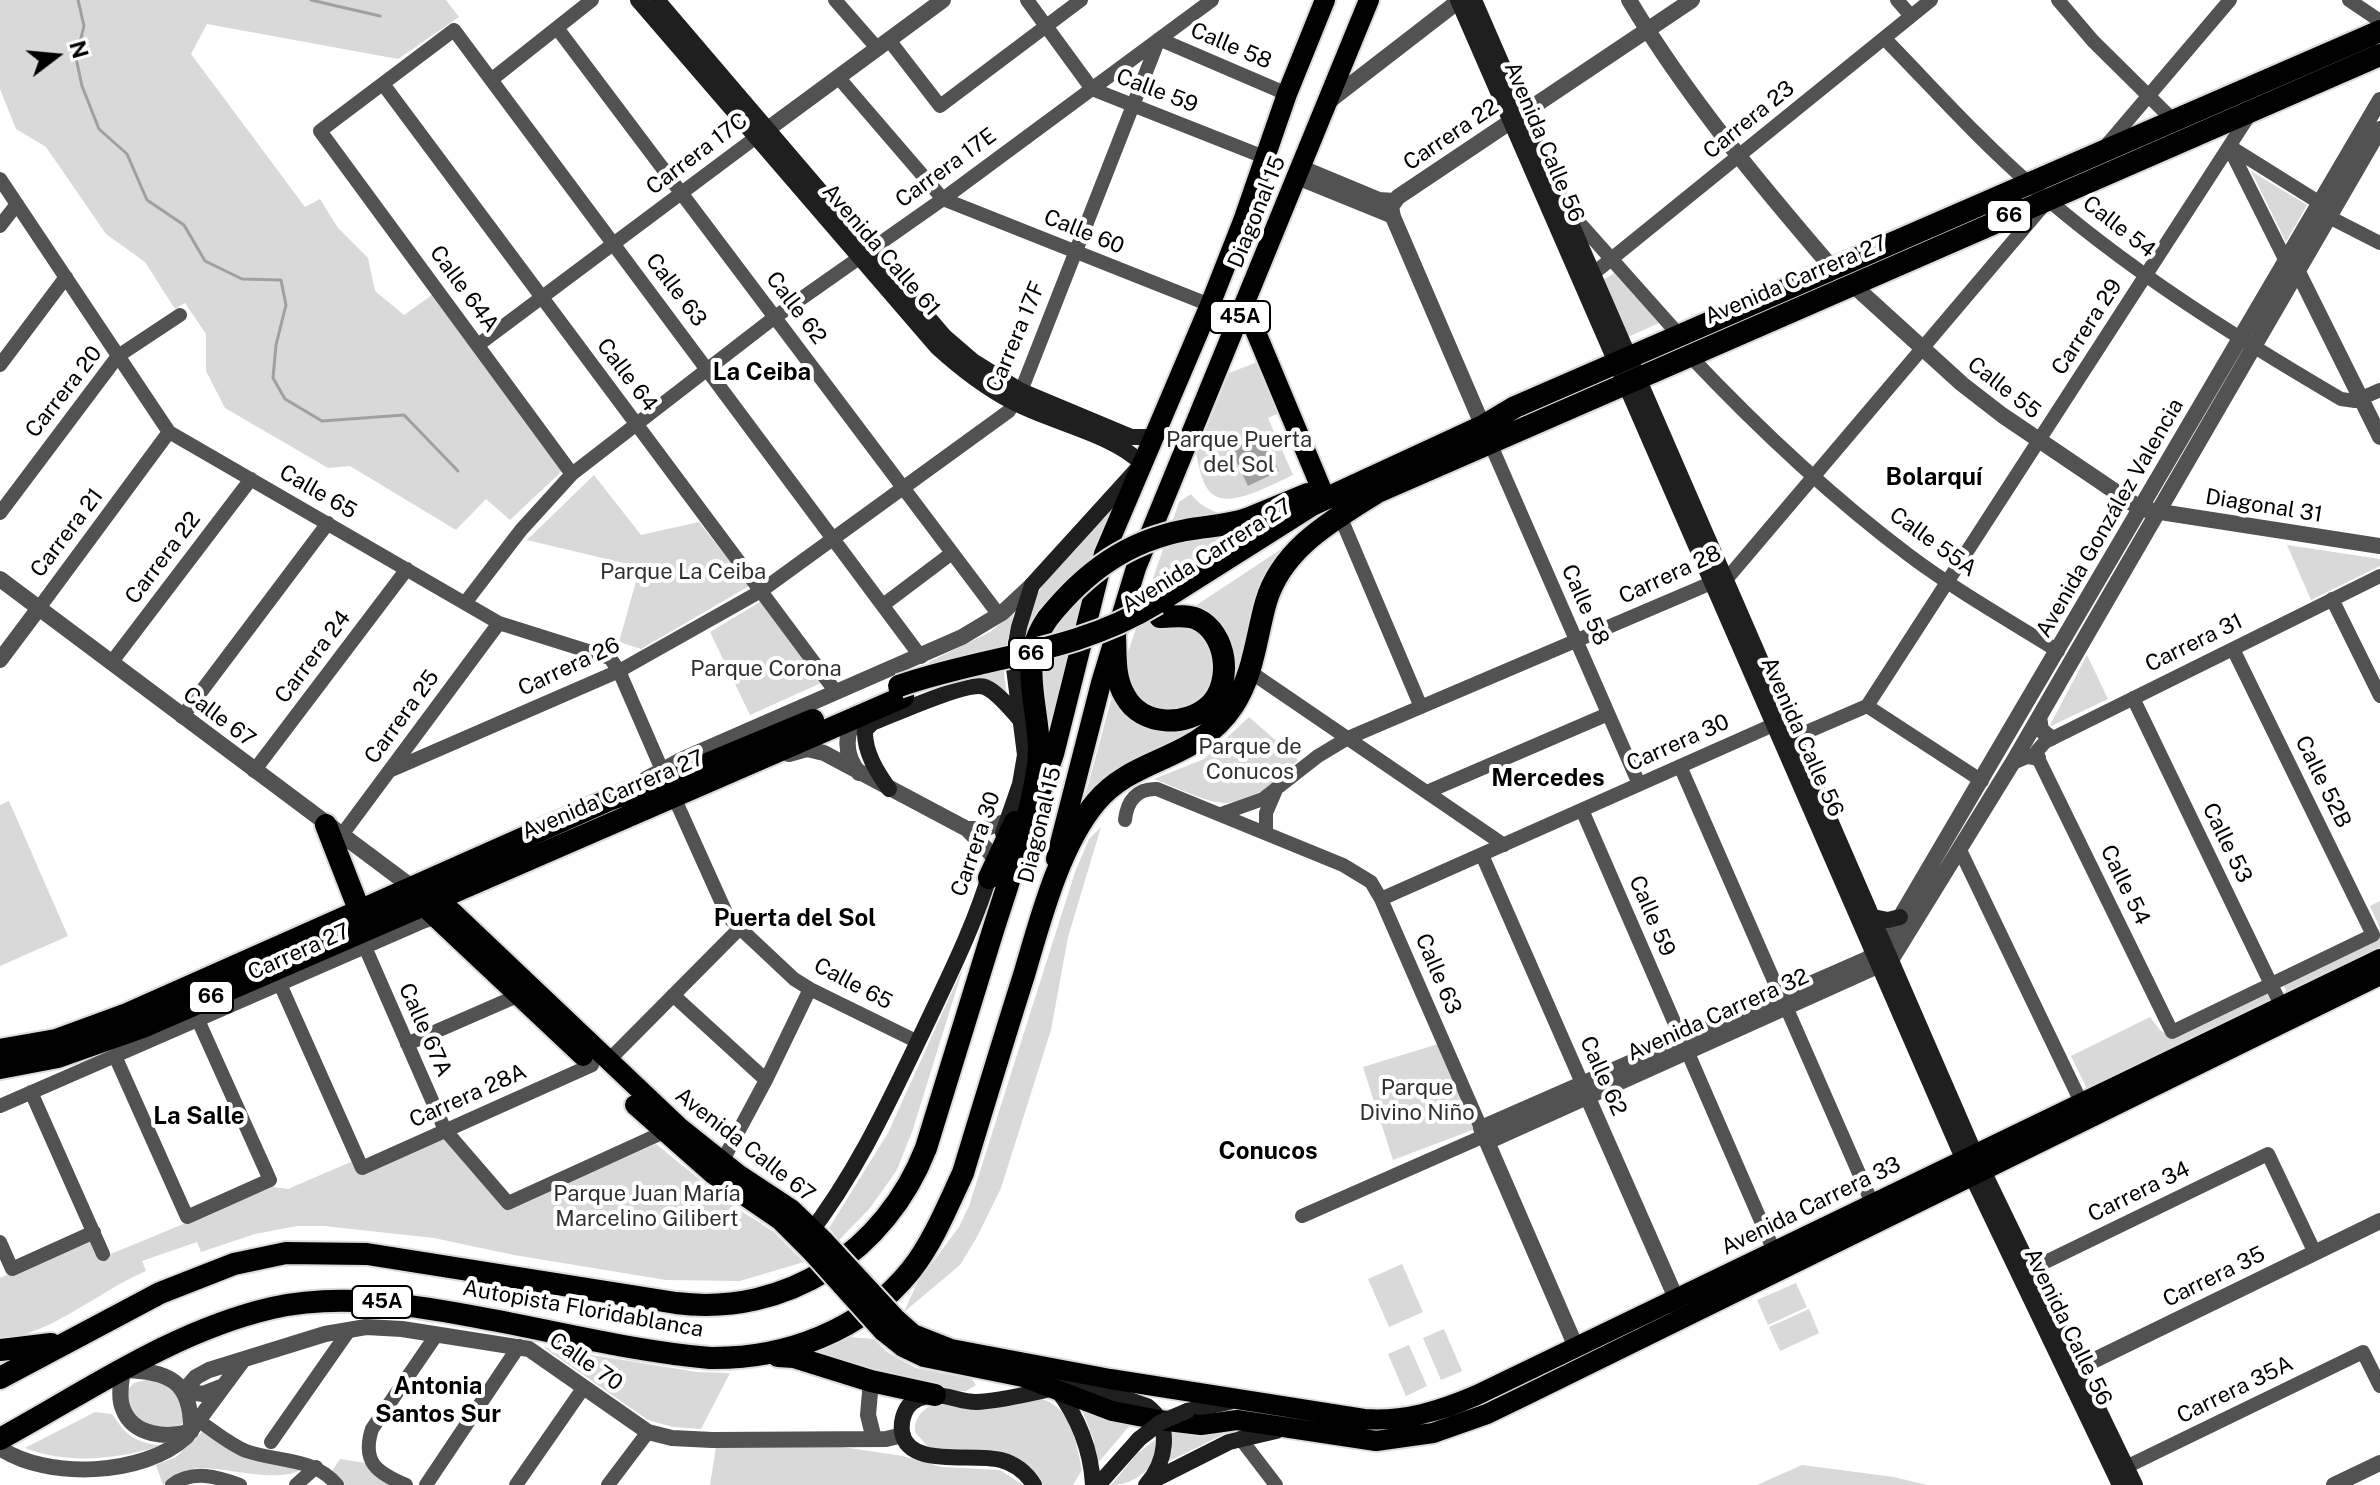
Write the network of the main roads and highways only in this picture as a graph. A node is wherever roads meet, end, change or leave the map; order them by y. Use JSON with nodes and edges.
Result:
{"nodes":[{"id":1,"x":638,"y":0,"type":"edge"},
{"id":2,"x":657,"y":0,"type":"edge"},
{"id":3,"x":1369,"y":0,"type":"edge"},
{"id":4,"x":1463,"y":0,"type":"edge"},
{"id":5,"x":1323,"y":1,"type":"edge"},
{"id":6,"x":2380,"y":31,"type":"edge"},
{"id":7,"x":2380,"y":55,"type":"edge"},
{"id":8,"x":1518,"y":116,"type":"junction"},
{"id":9,"x":761,"y":134,"type":"junction"},
{"id":10,"x":1245,"y":306,"type":"junction"},
{"id":11,"x":1684,"y":346,"type":"junction"},
{"id":12,"x":1627,"y":371,"type":"junction"},
{"id":13,"x":1018,"y":397,"type":"junction"},
{"id":14,"x":1515,"y":407,"type":"junction"},
{"id":15,"x":1154,"y":437,"type":"junction"},
{"id":16,"x":1142,"y":464,"type":"junction"},
{"id":17,"x":1321,"y":488,"type":"junction"},
{"id":18,"x":1376,"y":493,"type":"junction"},
{"id":19,"x":1718,"y":580,"type":"junction"},
{"id":20,"x":1158,"y":610,"type":"junction"},
{"id":21,"x":1115,"y":636,"type":"junction"},
{"id":22,"x":901,"y":692,"type":"junction"},
{"id":23,"x":1023,"y":723,"type":"junction"},
{"id":24,"x":1037,"y":773,"type":"junction"},
{"id":25,"x":889,"y":789,"type":"road end"},
{"id":26,"x":334,"y":831,"type":"road end"},
{"id":27,"x":1021,"y":840,"type":"junction"},
{"id":28,"x":992,"y":868,"type":"junction"},
{"id":29,"x":1047,"y":900,"type":"junction"},
{"id":30,"x":428,"y":904,"type":"junction"},
{"id":31,"x":360,"y":912,"type":"junction"},
{"id":32,"x":1873,"y":917,"type":"junction"},
{"id":33,"x":1900,"y":917,"type":"road end"},
{"id":34,"x":1882,"y":957,"type":"junction"},
{"id":35,"x":2380,"y":959,"type":"edge"},
{"id":36,"x":2380,"y":975,"type":"edge"},
{"id":37,"x":0,"y":1050,"type":"edge"},
{"id":38,"x":600,"y":1063,"type":"junction"},
{"id":39,"x":0,"y":1068,"type":"edge"},
{"id":40,"x":1973,"y":1165,"type":"junction"},
{"id":41,"x":813,"y":1242,"type":"junction"},
{"id":42,"x":889,"y":1325,"type":"junction"},
{"id":43,"x":72,"y":1340,"type":"junction"},
{"id":44,"x":0,"y":1350,"type":"edge"},
{"id":45,"x":765,"y":1355,"type":"junction"},
{"id":46,"x":1019,"y":1362,"type":"junction"},
{"id":47,"x":979,"y":1369,"type":"junction"},
{"id":48,"x":2072,"y":1371,"type":"junction"},
{"id":49,"x":0,"y":1378,"type":"edge"},
{"id":50,"x":1056,"y":1388,"type":"junction"},
{"id":51,"x":935,"y":1395,"type":"junction"},
{"id":52,"x":975,"y":1402,"type":"junction"},
{"id":53,"x":1247,"y":1402,"type":"junction"},
{"id":54,"x":1159,"y":1420,"type":"junction"},
{"id":55,"x":1298,"y":1431,"type":"junction"},
{"id":56,"x":0,"y":1439,"type":"edge"},
{"id":57,"x":1034,"y":1485,"type":"edge"},
{"id":58,"x":1096,"y":1485,"type":"edge"},
{"id":59,"x":1146,"y":1485,"type":"edge"},
{"id":60,"x":2120,"y":1485,"type":"edge"},
{"id":61,"x":2135,"y":1485,"type":"edge"}],
"edges":[{"from":1,"to":9,"type":"main road","name":"Avenida Calle 61"},
{"from":2,"to":9,"type":"main road","name":"Avenida Calle 61"},
{"from":3,"to":10,"type":"main road","name":"Diagonal 15","number":"45A"},
{"from":4,"to":8,"type":"main road","name":"Avenida Calle 56"},
{"from":5,"to":15,"type":"main road","name":"Diagonal 15","number":"45A"},
{"from":6,"to":11,"type":"highway","name":"Avenida Carrera 27","number":"66"},
{"from":7,"to":11,"type":"highway","name":"Avenida Carrera 27","number":"66"},
{"from":8,"to":12,"type":"main road","name":"Avenida Calle 56"},
{"from":8,"to":12,"type":"main road","name":"Avenida Calle 56"},
{"from":9,"to":13,"type":"main road","name":"Avenida Calle 61"},
{"from":10,"to":17,"type":"main road"},
{"from":10,"to":21,"type":"main road","name":"Diagonal 15","number":"45A"},
{"from":11,"to":12,"type":"highway","name":"Avenida Carrera 27","number":"66"},
{"from":12,"to":14,"type":"highway","name":"Avenida Carrera 27","number":"66"},
{"from":12,"to":18,"type":"highway","name":"Avenida Carrera 27","number":"66"},
{"from":12,"to":19,"type":"main road","name":"Avenida Calle 56"},
{"from":13,"to":15,"type":"main road","name":"Avenida Calle 61"},
{"from":13,"to":16,"type":"main road","name":"Avenida Calle 61"},
{"from":14,"to":17,"type":"highway"},
{"from":14,"to":20,"type":"highway","name":"Avenida Carrera 27","number":"66"},
{"from":15,"to":16,"type":"main road","name":"Diagonal 15","number":"45A"},
{"from":16,"to":23,"type":"main road","name":"Carrera 30"},
{"from":16,"to":27,"type":"main road","name":"Diagonal 15","number":"45A"},
{"from":17,"to":24,"type":"highway","bridge":true},
{"from":18,"to":20,"type":"highway","name":"Avenida Carrera 27","number":"66"},
{"from":18,"to":29,"type":"highway","name":"Autopista Floridablanca"},
{"from":19,"to":32,"type":"main road","name":"Avenida Calle 56"},
{"from":19,"to":34,"type":"main road","name":"Avenida Calle 56"},
{"from":20,"to":21,"type":"highway"},
{"from":20,"to":22,"type":"highway","name":"Avenida Carrera 27","number":"66","bridge":true},
{"from":21,"to":29,"type":"main road","name":"Diagonal 15","number":"45A"},
{"from":22,"to":30,"type":"highway","name":"Avenida Carrera 27","number":"66"},
{"from":22,"to":30,"type":"highway","name":"Avenida Carrera 27","number":"66"},
{"from":23,"to":25,"type":"main road"},
{"from":23,"to":28,"type":"main road","name":"Carrera 30"},
{"from":24,"to":27,"type":"highway","name":"Autopista Floridablanca"},
{"from":24,"to":28,"type":"highway"},
{"from":26,"to":31,"type":"highway"},
{"from":27,"to":43,"type":"highway","name":"Autopista Floridablanca","number":"45A"},
{"from":28,"to":41,"type":"main road","name":"Carrera 30"},
{"from":29,"to":45,"type":"highway","name":"Autopista Floridablanca","number":"45A"},
{"from":30,"to":31,"type":"highway","name":"Avenida Carrera 27","number":"66"},
{"from":30,"to":38,"type":"main road","name":"Avenida Calle 67"},
{"from":30,"to":39,"type":"highway","name":"Avenida Carrera 27","number":"66"},
{"from":31,"to":37,"type":"highway","name":"Avenida Carrera 27","number":"66"},
{"from":32,"to":33,"type":"main road"},
{"from":32,"to":34,"type":"main road","name":"Avenida Calle 56"},
{"from":34,"to":40,"type":"main road","name":"Avenida Calle 56"},
{"from":35,"to":40,"type":"main road","name":"Avenida Carrera 33"},
{"from":36,"to":40,"type":"main road","name":"Avenida Carrera 33"},
{"from":38,"to":41,"type":"main road","name":"Avenida Calle 67"},
{"from":38,"to":41,"type":"main road","name":"Avenida Calle 67"},
{"from":40,"to":48,"type":"main road","name":"Avenida Calle 56"},
{"from":40,"to":48,"type":"main road","name":"Avenida Calle 56"},
{"from":40,"to":53,"type":"main road","name":"Avenida Carrera 33"},
{"from":40,"to":55,"type":"main road","name":"Avenida Carrera 33"},
{"from":41,"to":42,"type":"main road","name":"Avenida Calle 67","bridge":true},
{"from":42,"to":46,"type":"main road","name":"Avenida Calle 67"},
{"from":42,"to":47,"type":"main road","name":"Avenida Calle 67"},
{"from":43,"to":44,"type":"highway"},
{"from":43,"to":49,"type":"highway","name":"Autopista Floridablanca","number":"45A"},
{"from":45,"to":51,"type":"highway"},
{"from":45,"to":56,"type":"highway","name":"Autopista Floridablanca","number":"45A"},
{"from":46,"to":53,"type":"main road","name":"Avenida Calle 67"},
{"from":46,"to":54,"type":"main road"},
{"from":47,"to":50,"type":"main road","name":"Avenida Calle 67"},
{"from":47,"to":52,"type":"main road"},
{"from":48,"to":60,"type":"main road","name":"Avenida Calle 56"},
{"from":48,"to":61,"type":"main road","name":"Avenida Calle 56"},
{"from":50,"to":52,"type":"main road"},
{"from":50,"to":54,"type":"main road","name":"Avenida Calle 67"},
{"from":50,"to":58,"type":"main road"},
{"from":51,"to":52,"type":"main road"},
{"from":51,"to":57,"type":"main road"},
{"from":53,"to":58,"type":"main road","bridge":true},
{"from":54,"to":55,"type":"main road","name":"Avenida Calle 67"},
{"from":54,"to":59,"type":"main road"},
{"from":55,"to":59,"type":"main road"}]}
